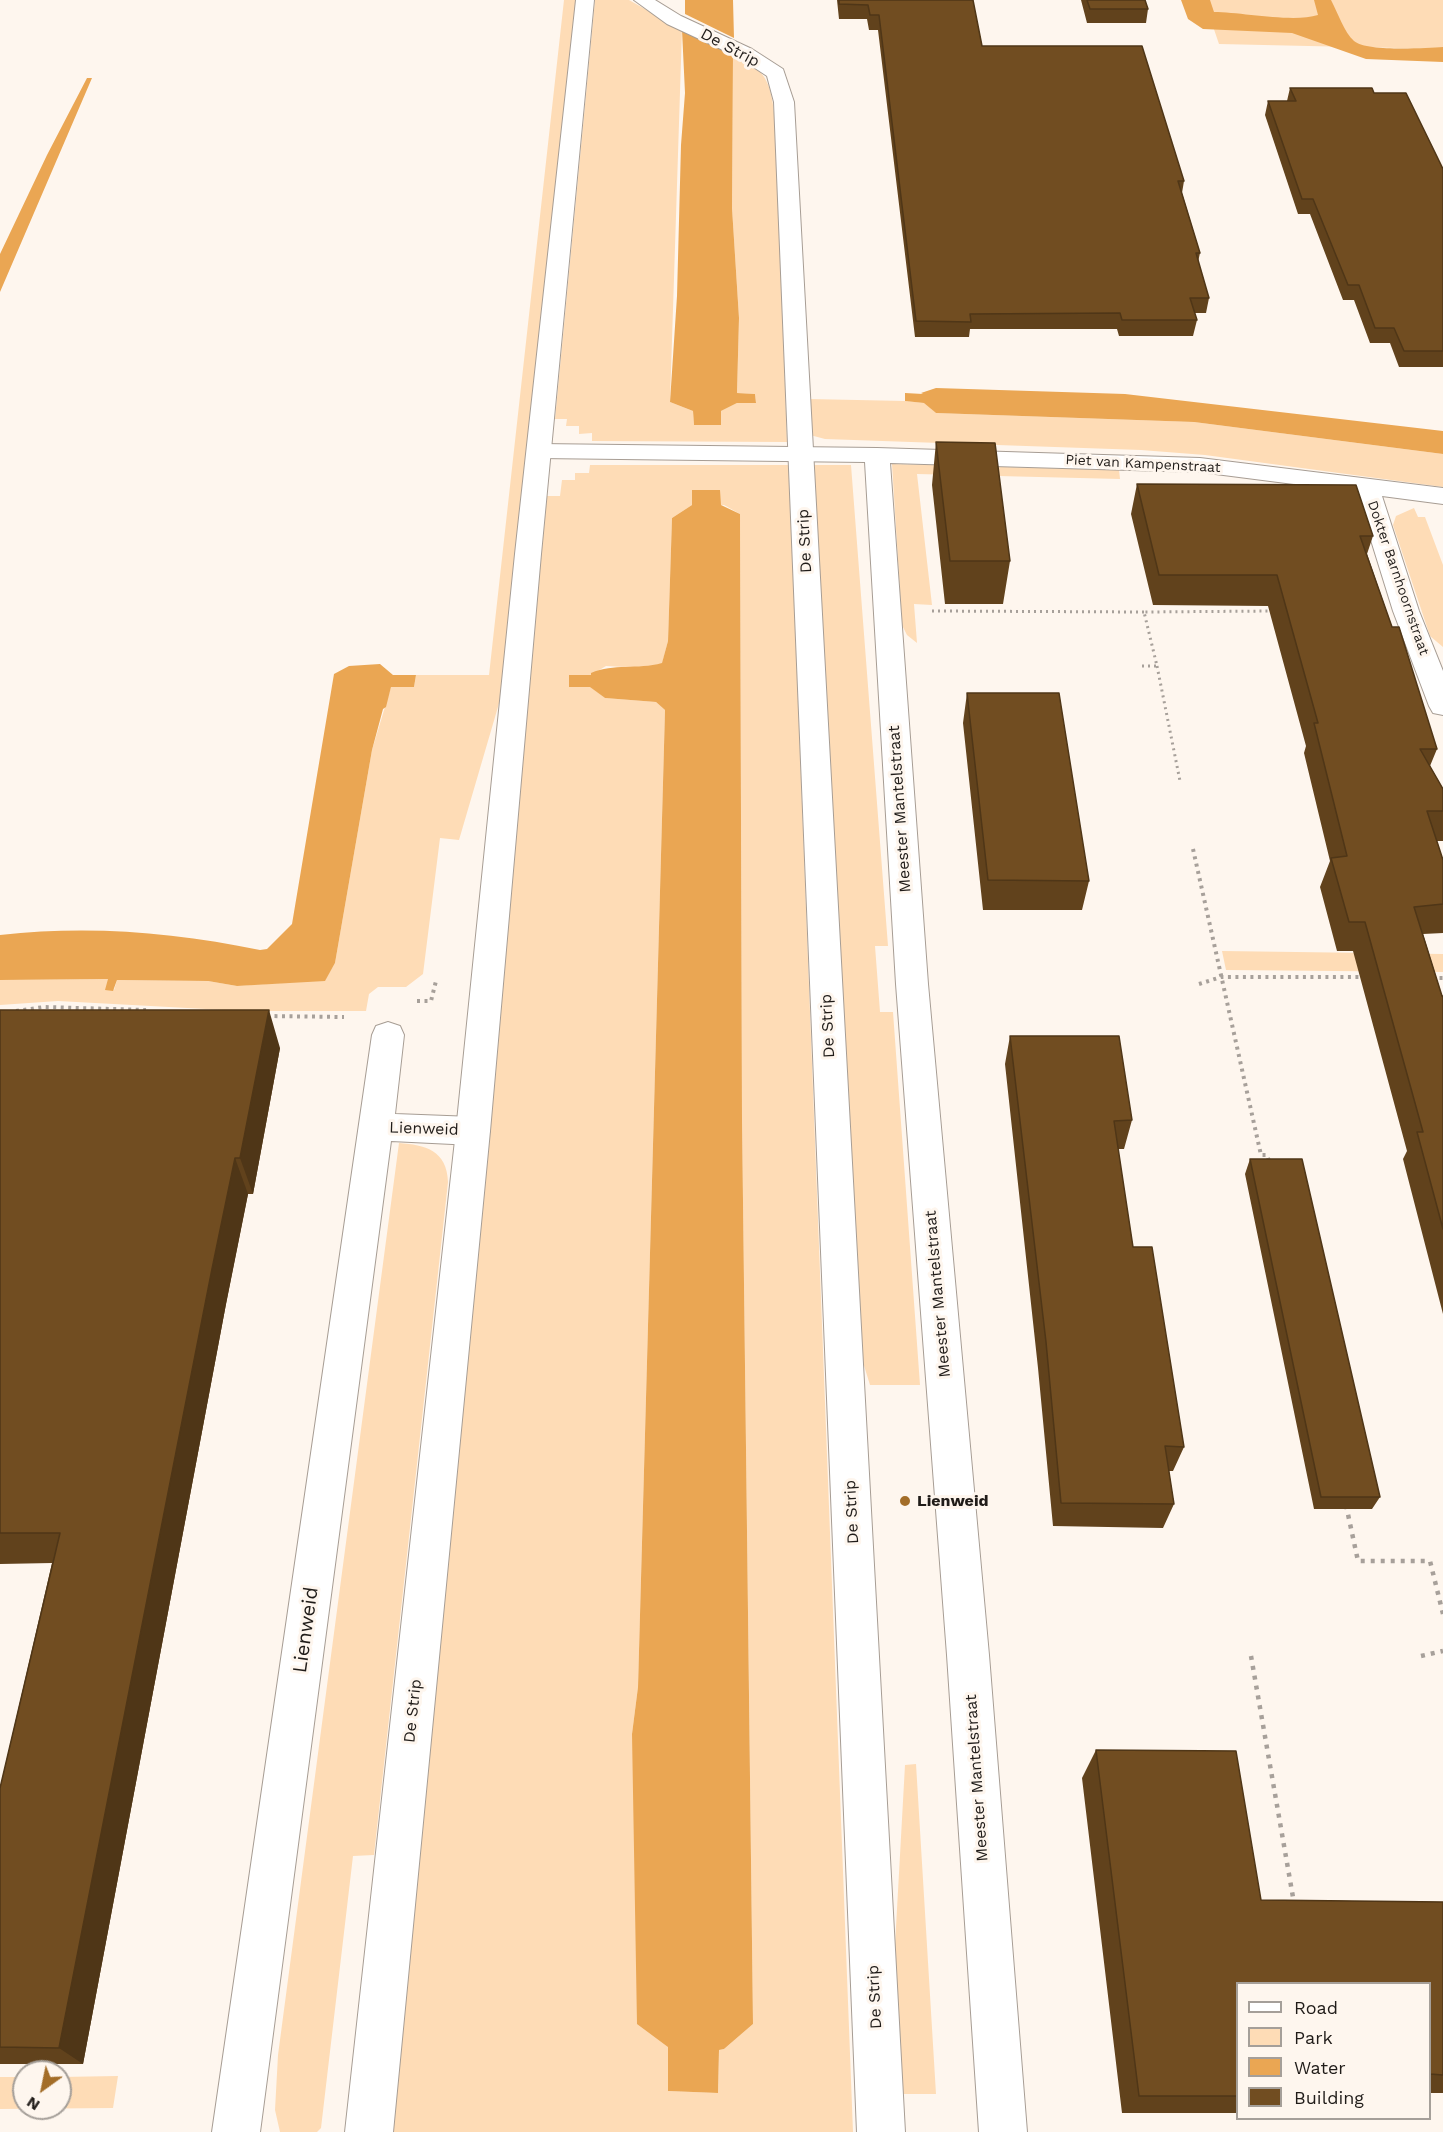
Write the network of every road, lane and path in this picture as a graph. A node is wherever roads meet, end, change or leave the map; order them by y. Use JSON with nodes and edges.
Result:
{"nodes":[{"id":1,"x":585,"y":0,"type":"edge"},
{"id":2,"x":643,"y":0,"type":"edge"},
{"id":3,"x":539,"y":451,"type":"junction"},
{"id":4,"x":801,"y":455,"type":"junction"},
{"id":5,"x":877,"y":455,"type":"junction"},
{"id":6,"x":1366,"y":486,"type":"junction"},
{"id":7,"x":1443,"y":496,"type":"edge"},
{"id":8,"x":921,"y":611,"type":"dead end"},
{"id":9,"x":1275,"y":611,"type":"dead end"},
{"id":10,"x":1144,"y":612,"type":"junction"},
{"id":11,"x":1142,"y":666,"type":"dead end"},
{"id":12,"x":1157,"y":666,"type":"junction"},
{"id":13,"x":1437,"y":670,"type":"edge"},
{"id":14,"x":1443,"y":706,"type":"edge"},
{"id":15,"x":1180,"y":781,"type":"dead end"},
{"id":16,"x":1193,"y":849,"type":"dead end"},
{"id":17,"x":1221,"y":976,"type":"junction"},
{"id":18,"x":1373,"y":977,"type":"edge"},
{"id":19,"x":436,"y":978,"type":"dead end"},
{"id":20,"x":1431,"y":978,"type":"edge"},
{"id":21,"x":1443,"y":978,"type":"edge"},
{"id":22,"x":1200,"y":984,"type":"dead end"},
{"id":23,"x":11,"y":1011,"type":"edge"},
{"id":24,"x":158,"y":1011,"type":"edge"},
{"id":25,"x":261,"y":1016,"type":"edge"},
{"id":26,"x":390,"y":1027,"type":"junction"},
{"id":27,"x":376,"y":1127,"type":"junction"},
{"id":28,"x":473,"y":1131,"type":"junction"},
{"id":29,"x":1270,"y":1166,"type":"edge"},
{"id":30,"x":1346,"y":1503,"type":"edge"},
{"id":31,"x":1443,"y":1614,"type":"edge"},
{"id":32,"x":1443,"y":1651,"type":"edge"},
{"id":33,"x":1251,"y":1656,"type":"dead end"},
{"id":34,"x":1422,"y":1656,"type":"dead end"},
{"id":35,"x":1294,"y":1908,"type":"edge"},
{"id":36,"x":236,"y":2132,"type":"edge"},
{"id":37,"x":369,"y":2132,"type":"edge"},
{"id":38,"x":881,"y":2132,"type":"edge"},
{"id":39,"x":1004,"y":2132,"type":"edge"}],
"edges":[{"from":1,"to":3,"type":"street","name":"De Strip"},
{"from":2,"to":4,"type":"street","name":"De Strip"},
{"from":3,"to":4,"type":"street","name":"Piet van Kampenstraat"},
{"from":3,"to":28,"type":"street","name":"De Strip"},
{"from":4,"to":5,"type":"street","name":"Piet van Kampenstraat"},
{"from":4,"to":38,"type":"street","name":"De Strip"},
{"from":5,"to":6,"type":"street","name":"Piet van Kampenstraat"},
{"from":5,"to":39,"type":"street","name":"Meester Mantelstraat"},
{"from":6,"to":7,"type":"street","name":"Piet van Kampenstraat"},
{"from":6,"to":13,"type":"street","name":"Dokter Barnhoornstraat"},
{"from":8,"to":10,"type":"path"},
{"from":9,"to":10,"type":"path"},
{"from":10,"to":12,"type":"path"},
{"from":11,"to":12,"type":"path"},
{"from":12,"to":15,"type":"path"},
{"from":13,"to":14,"type":"street","name":"Dokter Barnhoornstraat"},
{"from":16,"to":17,"type":"path"},
{"from":17,"to":18,"type":"path"},
{"from":17,"to":22,"type":"path"},
{"from":17,"to":29,"type":"path"},
{"from":19,"to":26,"type":"path"},
{"from":20,"to":21,"type":"path"},
{"from":23,"to":24,"type":"path"},
{"from":25,"to":26,"type":"path"},
{"from":26,"to":27,"type":"street","name":"Lienweid"},
{"from":27,"to":28,"type":"street","name":"Lienweid"},
{"from":27,"to":36,"type":"street","name":"Lienweid"},
{"from":28,"to":37,"type":"street","name":"De Strip"},
{"from":30,"to":31,"type":"path"},
{"from":32,"to":34,"type":"path"},
{"from":33,"to":35,"type":"path"}]}
